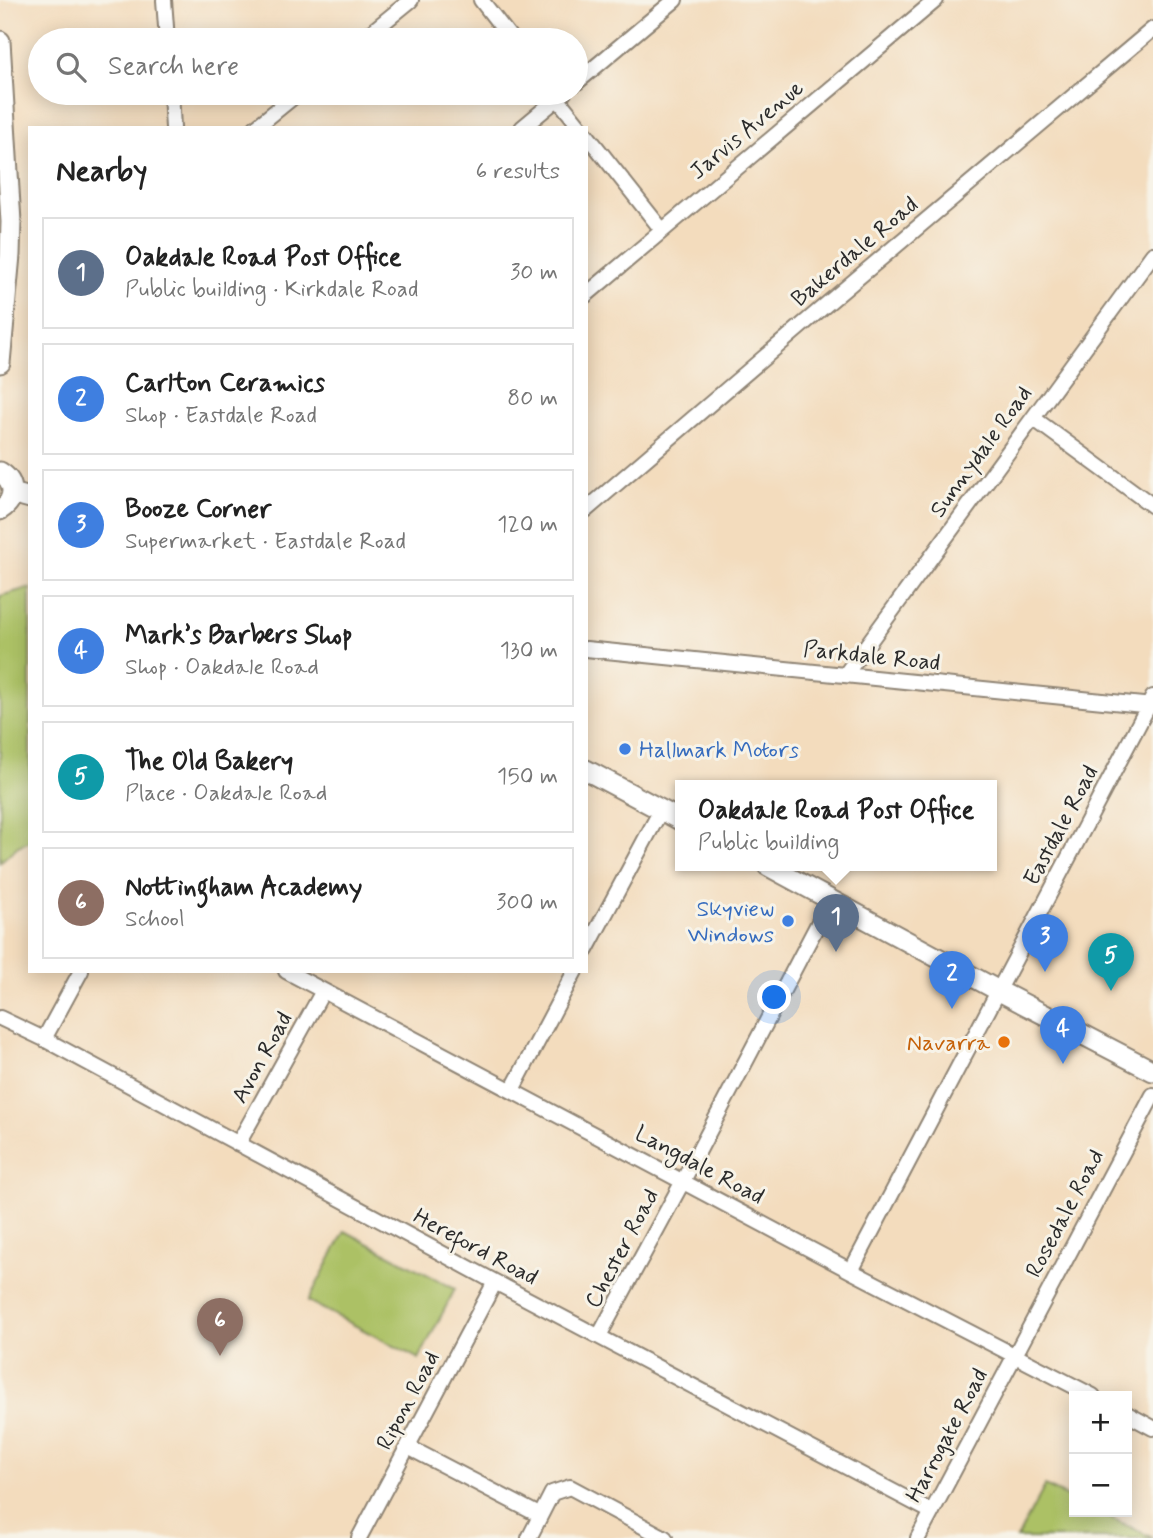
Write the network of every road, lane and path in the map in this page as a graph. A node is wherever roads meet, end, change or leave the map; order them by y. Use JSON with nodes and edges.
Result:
{"nodes":[{"id":1,"x":164,"y":0,"type":"edge"},
{"id":2,"x":411,"y":0,"type":"edge"},
{"id":3,"x":481,"y":0,"type":"edge"},
{"id":4,"x":676,"y":0,"type":"edge"},
{"id":5,"x":936,"y":0,"type":"edge"},
{"id":6,"x":166,"y":28,"type":"edge"},
{"id":7,"x":377,"y":28,"type":"edge"},
{"id":8,"x":503,"y":28,"type":"edge"},
{"id":9,"x":1153,"y":29,"type":"edge"},
{"id":10,"x":0,"y":41,"type":"edge"},
{"id":11,"x":588,"y":73,"type":"edge"},
{"id":12,"x":171,"y":105,"type":"edge"},
{"id":13,"x":283,"y":105,"type":"edge"},
{"id":14,"x":547,"y":105,"type":"edge"},
{"id":15,"x":565,"y":105,"type":"edge"},
{"id":16,"x":173,"y":126,"type":"edge"},
{"id":17,"x":257,"y":126,"type":"edge"},
{"id":18,"x":524,"y":126,"type":"edge"},
{"id":19,"x":580,"y":126,"type":"edge"},
{"id":20,"x":588,"y":137,"type":"edge"},
{"id":21,"x":662,"y":230,"type":"junction"},
{"id":22,"x":1153,"y":254,"type":"edge"},
{"id":23,"x":588,"y":293,"type":"edge"},
{"id":24,"x":0,"y":363,"type":"edge"},
{"id":25,"x":1033,"y":418,"type":"junction"},
{"id":26,"x":0,"y":472,"type":"edge"},
{"id":27,"x":21,"y":496,"type":"edge"},
{"id":28,"x":1153,"y":506,"type":"edge"},
{"id":29,"x":588,"y":508,"type":"edge"},
{"id":30,"x":0,"y":510,"type":"edge"},
{"id":31,"x":588,"y":649,"type":"edge"},
{"id":32,"x":845,"y":674,"type":"junction"},
{"id":33,"x":1151,"y":703,"type":"edge"},
{"id":34,"x":588,"y":771,"type":"edge"},
{"id":35,"x":661,"y":810,"type":"junction"},
{"id":36,"x":675,"y":817,"type":"edge"},
{"id":37,"x":778,"y":871,"type":"edge"},
{"id":38,"x":831,"y":899,"type":"junction"},
{"id":39,"x":588,"y":946,"type":"edge"},
{"id":40,"x":80,"y":973,"type":"edge"},
{"id":41,"x":574,"y":973,"type":"edge"},
{"id":42,"x":307,"y":977,"type":"edge"},
{"id":43,"x":323,"y":991,"type":"junction"},
{"id":44,"x":999,"y":991,"type":"junction"},
{"id":45,"x":0,"y":1018,"type":"edge"},
{"id":46,"x":44,"y":1039,"type":"junction"},
{"id":47,"x":1153,"y":1071,"type":"edge"},
{"id":48,"x":512,"y":1090,"type":"junction"},
{"id":49,"x":1153,"y":1095,"type":"edge"},
{"id":50,"x":238,"y":1144,"type":"junction"},
{"id":51,"x":683,"y":1181,"type":"junction"},
{"id":52,"x":851,"y":1271,"type":"junction"},
{"id":53,"x":495,"y":1282,"type":"junction"},
{"id":54,"x":599,"y":1336,"type":"junction"},
{"id":55,"x":1014,"y":1354,"type":"junction"},
{"id":56,"x":1084,"y":1391,"type":"edge"},
{"id":57,"x":1132,"y":1417,"type":"edge"},
{"id":58,"x":1153,"y":1428,"type":"edge"},
{"id":59,"x":408,"y":1447,"type":"junction"},
{"id":60,"x":932,"y":1511,"type":"junction"},
{"id":61,"x":539,"y":1516,"type":"junction"},
{"id":62,"x":359,"y":1538,"type":"edge"},
{"id":63,"x":529,"y":1538,"type":"edge"},
{"id":64,"x":665,"y":1538,"type":"edge"},
{"id":65,"x":918,"y":1538,"type":"edge"}],
"edges":[{"from":1,"to":6,"type":"street"},
{"from":2,"to":7,"type":"street"},
{"from":3,"to":8,"type":"street"},
{"from":4,"to":11,"type":"street"},
{"from":5,"to":21,"type":"street","name":"Jarvis Avenue"},
{"from":9,"to":29,"type":"street","name":"Bakerdale Road"},
{"from":10,"to":24,"type":"street"},
{"from":12,"to":16,"type":"street"},
{"from":13,"to":17,"type":"street"},
{"from":14,"to":18,"type":"street"},
{"from":15,"to":19,"type":"street"},
{"from":20,"to":21,"type":"street"},
{"from":21,"to":23,"type":"street","name":"Jarvis Avenue"},
{"from":22,"to":25,"type":"street","name":"Sunnydale Road"},
{"from":25,"to":28,"type":"street"},
{"from":25,"to":32,"type":"street","name":"Sunnydale Road"},
{"from":26,"to":27,"type":"street"},
{"from":27,"to":30,"type":"street"},
{"from":31,"to":32,"type":"street","name":"Parkdale Road"},
{"from":32,"to":33,"type":"street","name":"Parkdale Road"},
{"from":33,"to":44,"type":"street","name":"Eastdale Road"},
{"from":34,"to":35,"type":"street"},
{"from":35,"to":36,"type":"street"},
{"from":35,"to":39,"type":"street"},
{"from":37,"to":38,"type":"street"},
{"from":38,"to":44,"type":"street"},
{"from":38,"to":51,"type":"street","name":"Chester Road"},
{"from":40,"to":46,"type":"street"},
{"from":41,"to":48,"type":"street"},
{"from":42,"to":43,"type":"street","name":"Langdale Road"},
{"from":43,"to":48,"type":"street","name":"Langdale Road"},
{"from":43,"to":50,"type":"street","name":"Avon Road"},
{"from":44,"to":47,"type":"street"},
{"from":44,"to":52,"type":"street","name":"Eastdale Road"},
{"from":45,"to":46,"type":"street","name":"Hereford Road"},
{"from":46,"to":50,"type":"street","name":"Hereford Road"},
{"from":48,"to":51,"type":"street","name":"Langdale Road"},
{"from":49,"to":55,"type":"street","name":"Rosedale Road"},
{"from":50,"to":53,"type":"street","name":"Hereford Road"},
{"from":51,"to":52,"type":"street","name":"Langdale Road"},
{"from":51,"to":54,"type":"street","name":"Chester Road"},
{"from":52,"to":55,"type":"street","name":"Langdale Road"},
{"from":53,"to":54,"type":"street","name":"Hereford Road"},
{"from":53,"to":59,"type":"street","name":"Ripon Road"},
{"from":54,"to":60,"type":"street","name":"Hereford Road"},
{"from":55,"to":56,"type":"street","name":"Langdale Road"},
{"from":55,"to":60,"type":"street","name":"Harrogate Road"},
{"from":57,"to":58,"type":"street"},
{"from":59,"to":61,"type":"street"},
{"from":59,"to":62,"type":"street","name":"Ripon Road"},
{"from":60,"to":65,"type":"street","name":"Harrogate Road"},
{"from":61,"to":63,"type":"street"},
{"from":61,"to":64,"type":"street"}]}
